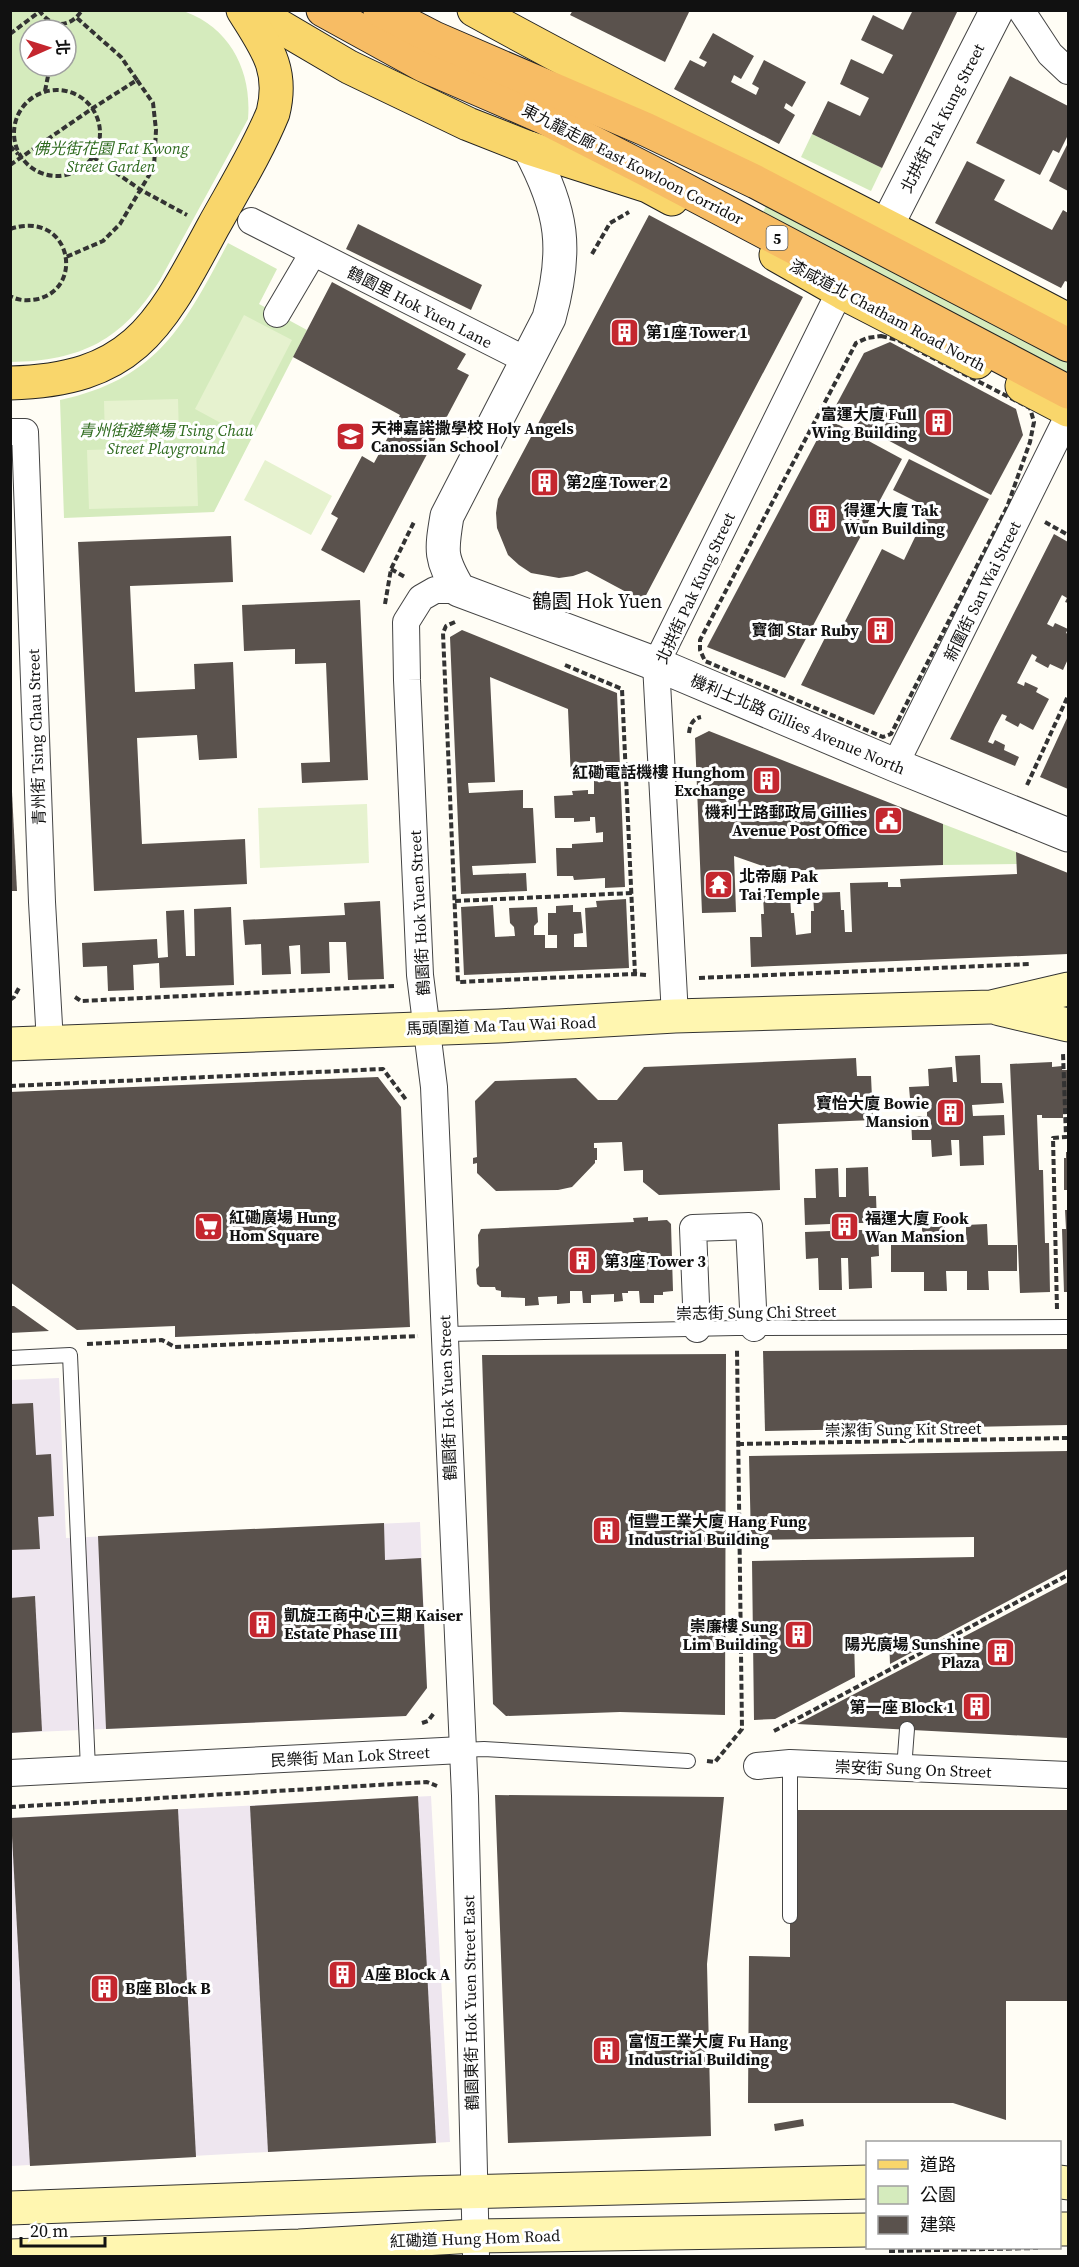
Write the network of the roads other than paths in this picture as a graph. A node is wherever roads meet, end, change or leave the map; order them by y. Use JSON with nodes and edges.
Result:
{"nodes":[{"id":1,"x":243,"y":10,"type":"edge"},
{"id":2,"x":252,"y":10,"type":"edge"},
{"id":3,"x":323,"y":10,"type":"edge"},
{"id":4,"x":380,"y":10,"type":"edge"},
{"id":5,"x":474,"y":10,"type":"edge"},
{"id":6,"x":997,"y":10,"type":"edge"},
{"id":7,"x":1021,"y":10,"type":"edge"},
{"id":8,"x":1068,"y":71,"type":"edge"},
{"id":9,"x":489,"y":78,"type":"junction"},
{"id":10,"x":529,"y":148,"type":"junction"},
{"id":11,"x":251,"y":221,"type":"dead end"},
{"id":12,"x":887,"y":225,"type":"junction"},
{"id":13,"x":313,"y":253,"type":"junction"},
{"id":14,"x":840,"y":291,"type":"junction"},
{"id":15,"x":278,"y":314,"type":"dead end"},
{"id":16,"x":1068,"y":320,"type":"edge"},
{"id":17,"x":1068,"y":345,"type":"edge"},
{"id":18,"x":528,"y":361,"type":"junction"},
{"id":19,"x":10,"y":383,"type":"edge"},
{"id":20,"x":1068,"y":392,"type":"edge"},
{"id":21,"x":1068,"y":410,"type":"edge"},
{"id":22,"x":1068,"y":416,"type":"edge"},
{"id":23,"x":18,"y":432,"type":"edge"},
{"id":24,"x":459,"y":590,"type":"junction"},
{"id":25,"x":656,"y":664,"type":"junction"},
{"id":26,"x":895,"y":765,"type":"junction"},
{"id":27,"x":1068,"y":835,"type":"edge"},
{"id":28,"x":1068,"y":989,"type":"edge"},
{"id":29,"x":991,"y":1007,"type":"junction"},
{"id":30,"x":675,"y":1016,"type":"junction"},
{"id":31,"x":427,"y":1028,"type":"junction"},
{"id":32,"x":1066,"y":1038,"type":"edge"},
{"id":33,"x":50,"y":1043,"type":"junction"},
{"id":34,"x":10,"y":1044,"type":"edge"},
{"id":35,"x":1063,"y":1327,"type":"edge"},
{"id":36,"x":698,"y":1329,"type":"junction"},
{"id":37,"x":445,"y":1334,"type":"junction"},
{"id":38,"x":745,"y":1337,"type":"junction"},
{"id":39,"x":10,"y":1358,"type":"edge"},
{"id":40,"x":907,"y":1729,"type":"dead end"},
{"id":41,"x":462,"y":1750,"type":"junction"},
{"id":42,"x":688,"y":1761,"type":"dead end"},
{"id":43,"x":790,"y":1763,"type":"junction"},
{"id":44,"x":757,"y":1766,"type":"dead end"},
{"id":45,"x":88,"y":1769,"type":"junction"},
{"id":46,"x":904,"y":1769,"type":"junction"},
{"id":47,"x":10,"y":1773,"type":"edge"},
{"id":48,"x":1068,"y":1775,"type":"edge"},
{"id":49,"x":790,"y":1916,"type":"dead end"},
{"id":50,"x":866,"y":2182,"type":"edge"},
{"id":51,"x":474,"y":2191,"type":"junction"},
{"id":52,"x":10,"y":2208,"type":"edge"},
{"id":53,"x":866,"y":2230,"type":"edge"},
{"id":54,"x":475,"y":2246,"type":"edge"},
{"id":55,"x":10,"y":2256,"type":"edge"}],
"edges":[{"from":1,"to":19,"type":"main road"},
{"from":2,"to":10,"type":"main road","name":"漆咸道北 Chatham Road North"},
{"from":3,"to":9,"type":"highway","number":"5"},
{"from":4,"to":9,"type":"highway","number":"5"},
{"from":5,"to":12,"type":"main road"},
{"from":6,"to":12,"type":"street","name":"北拱街 Pak Kung Street"},
{"from":7,"to":8,"type":"street"},
{"from":9,"to":17,"type":"highway","name":"東九龍走廊 East Kowloon Corridor","number":"5"},
{"from":9,"to":20,"type":"highway","name":"東九龍走廊 East Kowloon Corridor","number":"5"},
{"from":10,"to":14,"type":"main road","name":"漆咸道北 Chatham Road North"},
{"from":10,"to":18,"type":"street"},
{"from":11,"to":13,"type":"street","name":"鶴園里 Hok Yuen Lane"},
{"from":12,"to":16,"type":"main road"},
{"from":13,"to":15,"type":"street"},
{"from":13,"to":18,"type":"street","name":"鶴園里 Hok Yuen Lane"},
{"from":14,"to":21,"type":"main road","name":"漆咸道北 Chatham Road North"},
{"from":14,"to":25,"type":"street","name":"北拱街 Pak Kung Street"},
{"from":18,"to":24,"type":"street"},
{"from":22,"to":26,"type":"street","name":"新圍街 San Wai Street"},
{"from":23,"to":33,"type":"street","name":"青州街 Tsing Chau Street"},
{"from":24,"to":25,"type":"street","name":"機利士北路 Gillies Avenue North"},
{"from":24,"to":31,"type":"street","name":"鶴園街 Hok Yuen Street"},
{"from":25,"to":26,"type":"street","name":"機利士北路 Gillies Avenue North"},
{"from":25,"to":30,"type":"street","name":"北拱街 Pak Kung Street"},
{"from":26,"to":27,"type":"street","name":"機利士北路 Gillies Avenue North"},
{"from":28,"to":29,"type":"main road","name":"馬頭圍道 Ma Tau Wai Road"},
{"from":29,"to":30,"type":"main road","name":"馬頭圍道 Ma Tau Wai Road"},
{"from":29,"to":32,"type":"main road","name":"馬頭圍道 Ma Tau Wai Road"},
{"from":30,"to":31,"type":"main road","name":"馬頭圍道 Ma Tau Wai Road"},
{"from":31,"to":33,"type":"main road","name":"馬頭圍道 Ma Tau Wai Road"},
{"from":31,"to":37,"type":"street","name":"鶴園街 Hok Yuen Street"},
{"from":33,"to":34,"type":"main road","name":"馬頭圍道 Ma Tau Wai Road"},
{"from":35,"to":38,"type":"lane","name":"崇志街 Sung Chi Street"},
{"from":36,"to":37,"type":"lane","name":"崇志街 Sung Chi Street"},
{"from":36,"to":38,"type":"lane","name":"崇志街 Sung Chi Street"},
{"from":36,"to":38,"type":"street"},
{"from":37,"to":41,"type":"street","name":"鶴園街 Hok Yuen Street"},
{"from":39,"to":45,"type":"lane"},
{"from":40,"to":46,"type":"lane"},
{"from":41,"to":42,"type":"lane","name":"民樂街 Man Lok Street"},
{"from":41,"to":45,"type":"street","name":"民樂街 Man Lok Street"},
{"from":41,"to":51,"type":"street","name":"鶴園東街 Hok Yuen Street East"},
{"from":43,"to":44,"type":"street","name":"崇安街 Sung On Street"},
{"from":43,"to":46,"type":"street","name":"崇安街 Sung On Street"},
{"from":43,"to":49,"type":"lane"},
{"from":45,"to":47,"type":"street","name":"民樂街 Man Lok Street"},
{"from":46,"to":48,"type":"street","name":"崇安街 Sung On Street"},
{"from":50,"to":51,"type":"main road"},
{"from":51,"to":52,"type":"main road"},
{"from":51,"to":54,"type":"street","name":"鶴園東街 Hok Yuen Street East"},
{"from":53,"to":54,"type":"main road","name":"紅磡道 Hung Hom Road"},
{"from":54,"to":55,"type":"main road","name":"紅磡道 Hung Hom Road"}]}
